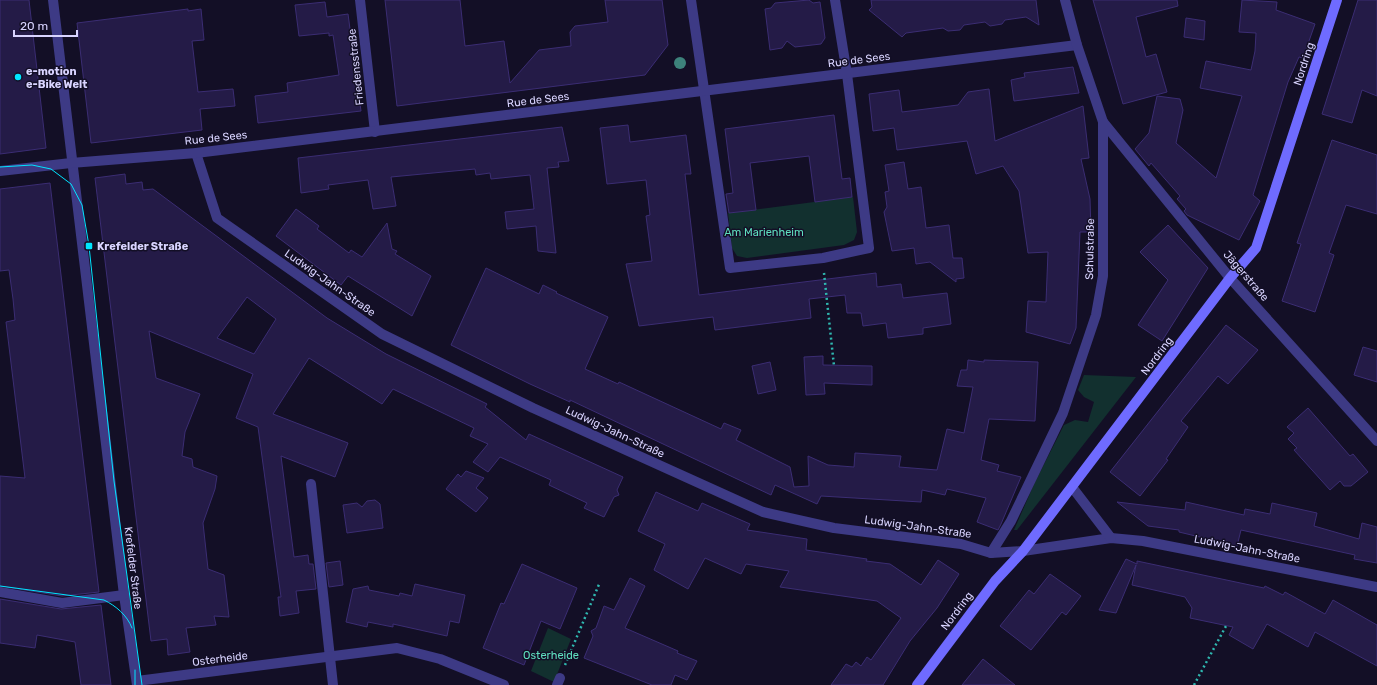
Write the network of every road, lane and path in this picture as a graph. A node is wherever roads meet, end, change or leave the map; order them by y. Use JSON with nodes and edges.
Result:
{"nodes":[{"id":1,"x":53,"y":0,"type":"edge"},
{"id":2,"x":360,"y":0,"type":"edge"},
{"id":3,"x":691,"y":0,"type":"edge"},
{"id":4,"x":835,"y":0,"type":"edge"},
{"id":5,"x":1065,"y":0,"type":"edge"},
{"id":6,"x":1337,"y":0,"type":"edge"},
{"id":7,"x":1077,"y":45,"type":"junction"},
{"id":8,"x":847,"y":74,"type":"junction"},
{"id":9,"x":704,"y":91,"type":"junction"},
{"id":10,"x":1103,"y":122,"type":"junction"},
{"id":11,"x":375,"y":132,"type":"junction"},
{"id":12,"x":196,"y":153,"type":"junction"},
{"id":13,"x":71,"y":163,"type":"junction"},
{"id":14,"x":0,"y":170,"type":"edge"},
{"id":15,"x":823,"y":258,"type":"junction"},
{"id":16,"x":1230,"y":278,"type":"junction"},
{"id":17,"x":834,"y":366,"type":"dead end"},
{"id":18,"x":1377,"y":441,"type":"edge"},
{"id":19,"x":310,"y":484,"type":"dead end"},
{"id":20,"x":1072,"y":487,"type":"junction"},
{"id":21,"x":1111,"y":538,"type":"junction"},
{"id":22,"x":1023,"y":551,"type":"junction"},
{"id":23,"x":991,"y":553,"type":"junction"},
{"id":24,"x":600,"y":582,"type":"dead end"},
{"id":25,"x":1377,"y":587,"type":"edge"},
{"id":26,"x":0,"y":592,"type":"edge"},
{"id":27,"x":124,"y":595,"type":"junction"},
{"id":28,"x":1226,"y":626,"type":"dead end"},
{"id":29,"x":330,"y":657,"type":"junction"},
{"id":30,"x":558,"y":682,"type":"edge"},
{"id":31,"x":137,"y":683,"type":"edge"},
{"id":32,"x":333,"y":685,"type":"edge"},
{"id":33,"x":504,"y":685,"type":"edge"},
{"id":34,"x":917,"y":685,"type":"edge"},
{"id":35,"x":1194,"y":685,"type":"edge"}],
"edges":[{"from":1,"to":13,"type":"street","name":"Krefelder Straße"},
{"from":2,"to":11,"type":"street","name":"Friedensstraße"},
{"from":3,"to":9,"type":"street"},
{"from":4,"to":8,"type":"street"},
{"from":5,"to":7,"type":"street","name":"Schulstraße"},
{"from":6,"to":16,"type":"main road","name":"Nordring"},
{"from":7,"to":8,"type":"street","name":"Rue de Sees"},
{"from":7,"to":10,"type":"street","name":"Schulstraße"},
{"from":8,"to":9,"type":"street","name":"Rue de Sees"},
{"from":8,"to":15,"type":"street"},
{"from":9,"to":11,"type":"street","name":"Rue de Sees"},
{"from":9,"to":15,"type":"street"},
{"from":10,"to":16,"type":"street","name":"Jägerstraße"},
{"from":10,"to":23,"type":"street","name":"Schulstraße"},
{"from":11,"to":12,"type":"street","name":"Rue de Sees"},
{"from":12,"to":13,"type":"street","name":"Rue de Sees"},
{"from":12,"to":23,"type":"street","name":"Ludwig-Jahn-Straße"},
{"from":13,"to":14,"type":"street","name":"Rue de Sees"},
{"from":13,"to":27,"type":"street","name":"Krefelder Straße"},
{"from":15,"to":17,"type":"path"},
{"from":16,"to":18,"type":"street","name":"Jägerstraße"},
{"from":16,"to":20,"type":"main road","name":"Nordring"},
{"from":19,"to":29,"type":"street"},
{"from":20,"to":21,"type":"street"},
{"from":20,"to":22,"type":"main road","name":"Nordring"},
{"from":21,"to":22,"type":"street","name":"Ludwig-Jahn-Straße"},
{"from":21,"to":25,"type":"street","name":"Ludwig-Jahn-Straße"},
{"from":22,"to":23,"type":"street","name":"Ludwig-Jahn-Straße"},
{"from":22,"to":34,"type":"main road","name":"Nordring"},
{"from":24,"to":30,"type":"path"},
{"from":26,"to":27,"type":"street"},
{"from":27,"to":31,"type":"street","name":"Krefelder Straße"},
{"from":28,"to":35,"type":"path"},
{"from":29,"to":31,"type":"street","name":"Osterheide"},
{"from":29,"to":32,"type":"street"},
{"from":29,"to":33,"type":"street","name":"Osterheide"}]}
